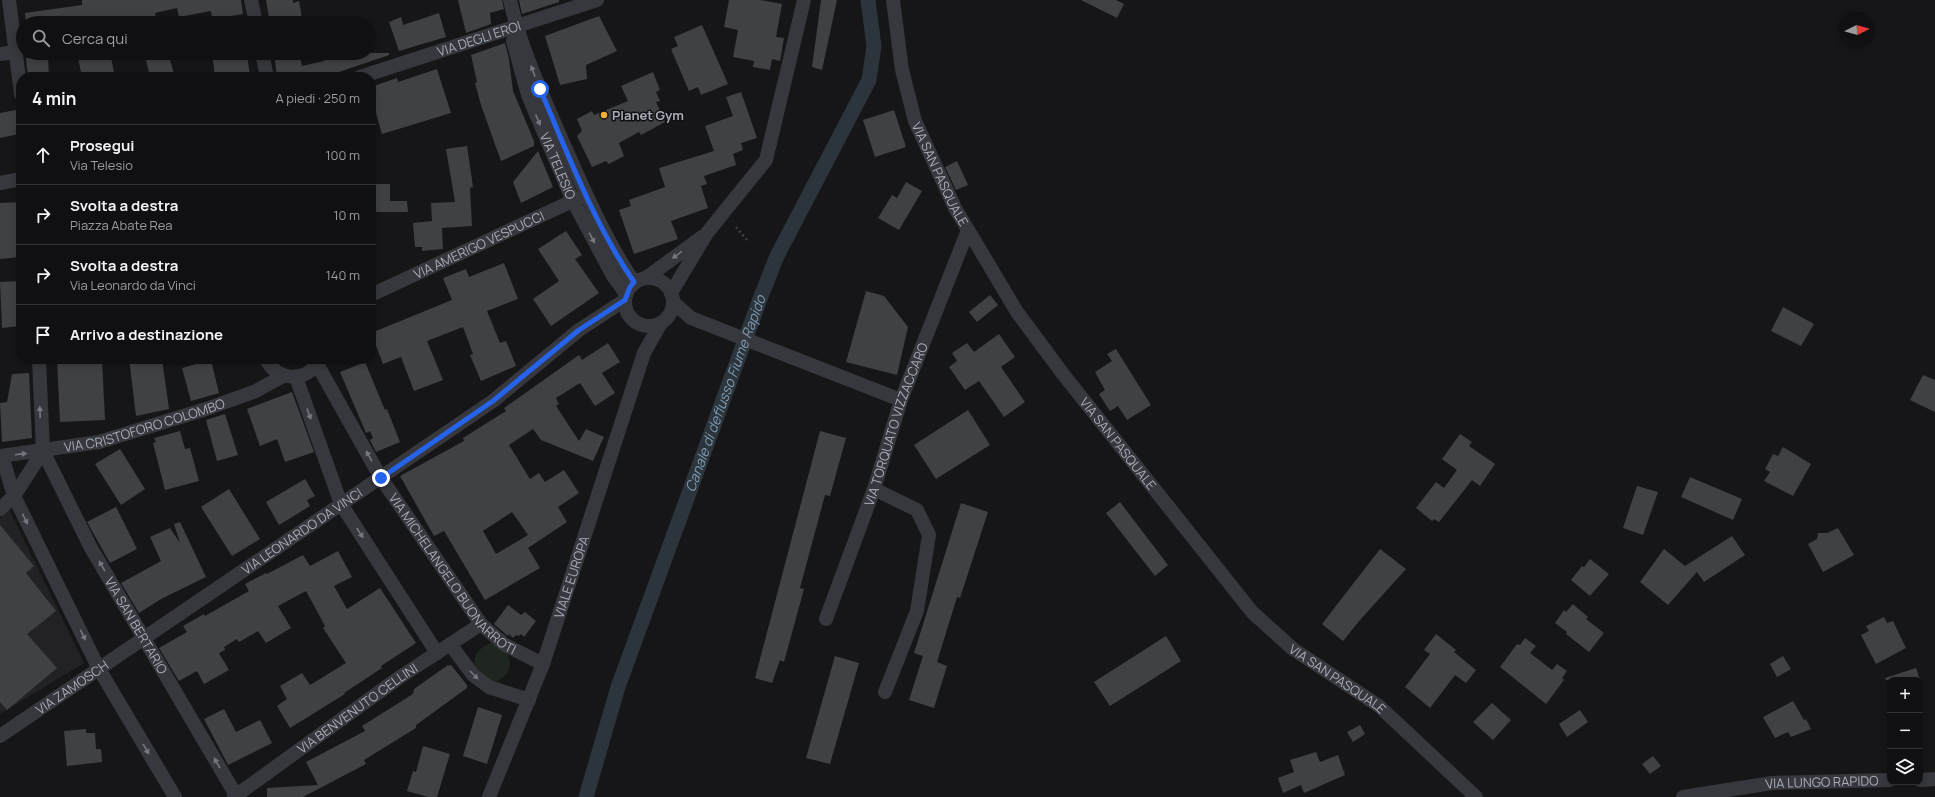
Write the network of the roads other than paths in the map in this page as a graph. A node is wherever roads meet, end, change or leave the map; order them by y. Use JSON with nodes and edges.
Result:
{"nodes":[{"id":1,"x":12,"y":0,"type":"edge"},
{"id":2,"x":251,"y":0,"type":"edge"},
{"id":3,"x":510,"y":0,"type":"edge"},
{"id":4,"x":597,"y":0,"type":"edge"},
{"id":5,"x":804,"y":0,"type":"edge"},
{"id":6,"x":893,"y":0,"type":"edge"},
{"id":7,"x":254,"y":16,"type":"edge"},
{"id":8,"x":513,"y":28,"type":"junction"},
{"id":9,"x":15,"y":52,"type":"junction"},
{"id":10,"x":0,"y":54,"type":"edge"},
{"id":11,"x":16,"y":59,"type":"edge"},
{"id":12,"x":16,"y":60,"type":"edge"},
{"id":13,"x":263,"y":60,"type":"edge"},
{"id":14,"x":18,"y":72,"type":"edge"},
{"id":15,"x":266,"y":72,"type":"edge"},
{"id":16,"x":376,"y":72,"type":"edge"},
{"id":17,"x":0,"y":177,"type":"edge"},
{"id":18,"x":16,"y":178,"type":"edge"},
{"id":19,"x":16,"y":179,"type":"edge"},
{"id":20,"x":0,"y":183,"type":"edge"},
{"id":21,"x":586,"y":195,"type":"junction"},
{"id":22,"x":573,"y":201,"type":"junction"},
{"id":23,"x":968,"y":230,"type":"junction"},
{"id":24,"x":707,"y":233,"type":"junction"},
{"id":25,"x":640,"y":280,"type":"junction"},
{"id":26,"x":376,"y":293,"type":"edge"},
{"id":27,"x":625,"y":297,"type":"junction"},
{"id":28,"x":672,"y":298,"type":"junction"},
{"id":29,"x":691,"y":318,"type":"junction"},
{"id":30,"x":592,"y":320,"type":"junction"},
{"id":31,"x":664,"y":320,"type":"junction"},
{"id":32,"x":639,"y":323,"type":"junction"},
{"id":33,"x":644,"y":353,"type":"junction"},
{"id":34,"x":39,"y":364,"type":"edge"},
{"id":35,"x":270,"y":364,"type":"edge"},
{"id":36,"x":316,"y":364,"type":"edge"},
{"id":37,"x":320,"y":364,"type":"edge"},
{"id":38,"x":290,"y":377,"type":"junction"},
{"id":39,"x":901,"y":400,"type":"junction"},
{"id":40,"x":43,"y":451,"type":"junction"},
{"id":41,"x":1,"y":456,"type":"edge"},
{"id":42,"x":381,"y":478,"type":"junction"},
{"id":43,"x":874,"y":489,"type":"junction"},
{"id":44,"x":14,"y":496,"type":"junction"},
{"id":45,"x":342,"y":504,"type":"junction"},
{"id":46,"x":0,"y":509,"type":"edge"},
{"id":47,"x":826,"y":619,"type":"dead end"},
{"id":48,"x":481,"y":624,"type":"junction"},
{"id":49,"x":144,"y":639,"type":"junction"},
{"id":50,"x":450,"y":644,"type":"junction"},
{"id":51,"x":437,"y":653,"type":"junction"},
{"id":52,"x":543,"y":664,"type":"junction"},
{"id":53,"x":99,"y":669,"type":"junction"},
{"id":54,"x":885,"y":692,"type":"dead end"},
{"id":55,"x":529,"y":700,"type":"junction"},
{"id":56,"x":0,"y":736,"type":"edge"},
{"id":57,"x":1935,"y":779,"type":"edge"},
{"id":58,"x":1887,"y":780,"type":"edge"},
{"id":59,"x":1923,"y":780,"type":"edge"},
{"id":60,"x":174,"y":797,"type":"edge"},
{"id":61,"x":235,"y":797,"type":"edge"},
{"id":62,"x":489,"y":797,"type":"edge"},
{"id":63,"x":1476,"y":797,"type":"edge"},
{"id":64,"x":1683,"y":797,"type":"edge"}],
"edges":[{"from":1,"to":9,"type":"street"},
{"from":2,"to":7,"type":"street"},
{"from":3,"to":8,"type":"street","name":"VIA TELESIO"},
{"from":4,"to":8,"type":"street","name":"VIA DEGLI EROI"},
{"from":5,"to":24,"type":"street"},
{"from":6,"to":23,"type":"street","name":"VIA SAN PASQUALE"},
{"from":8,"to":16,"type":"street","name":"VIA DEGLI EROI"},
{"from":21,"to":8,"type":"street","name":"VIA TELESIO","one_way":true},
{"from":8,"to":22,"type":"street","name":"VIA TELESIO","one_way":true},
{"from":9,"to":10,"type":"street"},
{"from":9,"to":11,"type":"street"},
{"from":12,"to":14,"type":"street"},
{"from":13,"to":15,"type":"street"},
{"from":17,"to":18,"type":"street"},
{"from":19,"to":20,"type":"street"},
{"from":21,"to":22,"type":"street","name":"VIA AMERIGO VESPUCCI"},
{"from":21,"to":25,"type":"street","name":"VIA TELESIO"},
{"from":22,"to":26,"type":"street","name":"VIA AMERIGO VESPUCCI"},
{"from":22,"to":27,"type":"street","name":"VIA TELESIO","one_way":true},
{"from":23,"to":39,"type":"street","name":"VIA TORQUATO VIZZACCARO"},
{"from":23,"to":63,"type":"street","name":"VIA SAN PASQUALE"},
{"from":24,"to":25,"type":"street","one_way":true},
{"from":24,"to":28,"type":"street"},
{"from":25,"to":27,"type":"street"},
{"from":25,"to":28,"type":"street"},
{"from":27,"to":30,"type":"street","name":"VIA LEONARDO DA VINCI"},
{"from":27,"to":32,"type":"street"},
{"from":28,"to":29,"type":"street"},
{"from":28,"to":31,"type":"street"},
{"from":29,"to":31,"type":"street"},
{"from":29,"to":39,"type":"street"},
{"from":30,"to":32,"type":"street","name":"VIA LEONARDO DA VINCI"},
{"from":30,"to":42,"type":"street","name":"VIA LEONARDO DA VINCI"},
{"from":31,"to":32,"type":"street"},
{"from":31,"to":33,"type":"street","name":"VIALE EUROPA"},
{"from":32,"to":33,"type":"street","name":"VIALE EUROPA"},
{"from":33,"to":52,"type":"street","name":"VIALE EUROPA"},
{"from":40,"to":34,"type":"street","one_way":true},
{"from":35,"to":38,"type":"street"},
{"from":36,"to":38,"type":"street","name":"VIA CRISTOFORO COLOMBO"},
{"from":42,"to":37,"type":"street","name":"VIA MICHELANGELO BUONARROTI","one_way":true},
{"from":38,"to":40,"type":"street","name":"VIA CRISTOFORO COLOMBO"},
{"from":38,"to":45,"type":"street","one_way":true},
{"from":39,"to":43,"type":"street","name":"VIA TORQUATO VIZZACCARO"},
{"from":41,"to":40,"type":"street","name":"VIA CRISTOFORO COLOMBO","one_way":true},
{"from":40,"to":44,"type":"street"},
{"from":49,"to":40,"type":"street","name":"VIA SAN BERTARIO","one_way":true},
{"from":41,"to":44,"type":"street"},
{"from":42,"to":45,"type":"street","name":"VIA LEONARDO DA VINCI"},
{"from":42,"to":48,"type":"street","name":"VIA MICHELANGELO BUONARROTI"},
{"from":43,"to":47,"type":"street","name":"VIA TORQUATO VIZZACCARO"},
{"from":43,"to":54,"type":"street"},
{"from":44,"to":46,"type":"street"},
{"from":44,"to":53,"type":"street","one_way":true},
{"from":45,"to":49,"type":"street","name":"VIA LEONARDO DA VINCI"},
{"from":45,"to":51,"type":"street","one_way":true},
{"from":48,"to":50,"type":"street","name":"VIA BENVENUTO CELLINI"},
{"from":48,"to":52,"type":"street","name":"VIA MICHELANGELO BUONARROTI"},
{"from":49,"to":53,"type":"street","name":"VIA ZAMOSCH"},
{"from":61,"to":49,"type":"street","name":"VIA SAN BERTARIO","one_way":true},
{"from":50,"to":51,"type":"street","name":"VIA BENVENUTO CELLINI"},
{"from":50,"to":55,"type":"street","one_way":true},
{"from":51,"to":61,"type":"street","name":"VIA BENVENUTO CELLINI"},
{"from":52,"to":55,"type":"street","name":"VIALE EUROPA"},
{"from":53,"to":56,"type":"street","name":"VIA ZAMOSCH"},
{"from":53,"to":60,"type":"street","one_way":true},
{"from":55,"to":62,"type":"street","name":"VIALE EUROPA"},
{"from":57,"to":59,"type":"street"},
{"from":58,"to":64,"type":"street","name":"VIA LUNGO RAPIDO"}]}
